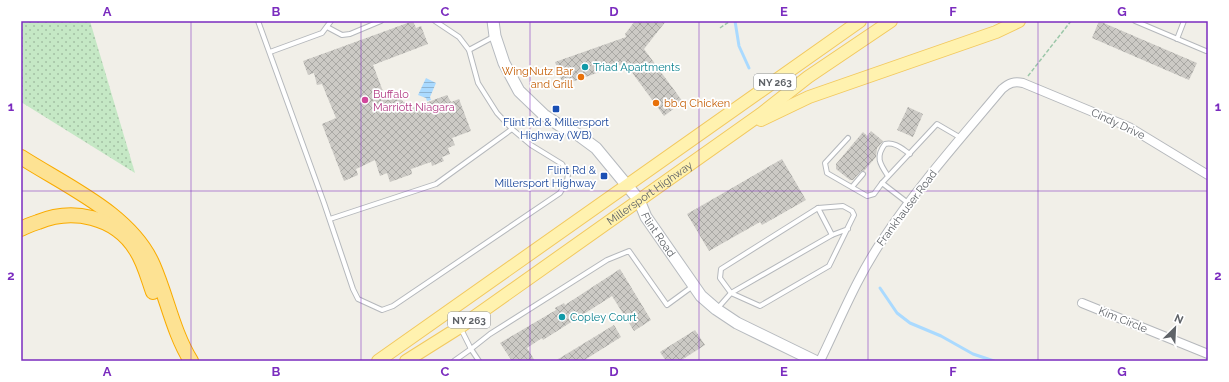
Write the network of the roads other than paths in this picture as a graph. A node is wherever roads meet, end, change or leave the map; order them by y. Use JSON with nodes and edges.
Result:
{"nodes":[{"id":1,"x":258,"y":21,"type":"edge"},
{"id":2,"x":331,"y":21,"type":"edge"},
{"id":3,"x":381,"y":21,"type":"edge"},
{"id":4,"x":435,"y":21,"type":"edge"},
{"id":5,"x":493,"y":21,"type":"edge"},
{"id":6,"x":860,"y":21,"type":"edge"},
{"id":7,"x":892,"y":21,"type":"edge"},
{"id":8,"x":1019,"y":21,"type":"edge"},
{"id":9,"x":1135,"y":21,"type":"edge"},
{"id":10,"x":1184,"y":21,"type":"edge"},
{"id":11,"x":327,"y":27,"type":"junction"},
{"id":12,"x":495,"y":36,"type":"junction"},
{"id":13,"x":1177,"y":39,"type":"junction"},
{"id":14,"x":469,"y":50,"type":"junction"},
{"id":15,"x":1206,"y":51,"type":"dead end"},
{"id":16,"x":270,"y":52,"type":"junction"},
{"id":17,"x":1023,"y":83,"type":"joint"},
{"id":18,"x":512,"y":129,"type":"junction"},
{"id":19,"x":736,"y":131,"type":"junction"},
{"id":20,"x":848,"y":138,"type":"dead end"},
{"id":21,"x":961,"y":138,"type":"junction"},
{"id":22,"x":910,"y":154,"type":"junction"},
{"id":23,"x":21,"y":157,"type":"edge"},
{"id":24,"x":863,"y":174,"type":"dead end"},
{"id":25,"x":1208,"y":175,"type":"edge"},
{"id":26,"x":888,"y":176,"type":"junction"},
{"id":27,"x":882,"y":183,"type":"junction"},
{"id":28,"x":628,"y":186,"type":"junction"},
{"id":29,"x":852,"y":187,"type":"junction"},
{"id":30,"x":639,"y":200,"type":"junction"},
{"id":31,"x":909,"y":203,"type":"junction"},
{"id":32,"x":818,"y":208,"type":"junction"},
{"id":33,"x":330,"y":219,"type":"junction"},
{"id":34,"x":21,"y":229,"type":"edge"},
{"id":35,"x":848,"y":229,"type":"junction"},
{"id":36,"x":832,"y":235,"type":"junction"},
{"id":37,"x":694,"y":284,"type":"junction"},
{"id":38,"x":731,"y":293,"type":"junction"},
{"id":39,"x":1082,"y":303,"type":"dead end"},
{"id":40,"x":716,"y":309,"type":"junction"},
{"id":41,"x":460,"y":327,"type":"junction"},
{"id":42,"x":471,"y":349,"type":"junction"},
{"id":43,"x":1208,"y":354,"type":"edge"},
{"id":44,"x":181,"y":361,"type":"edge"},
{"id":45,"x":191,"y":361,"type":"edge"},
{"id":46,"x":378,"y":361,"type":"edge"},
{"id":47,"x":406,"y":361,"type":"edge"},
{"id":48,"x":454,"y":361,"type":"edge"},
{"id":49,"x":479,"y":361,"type":"edge"},
{"id":50,"x":815,"y":361,"type":"edge"},
{"id":51,"x":820,"y":361,"type":"edge"}],
"edges":[{"from":1,"to":16,"type":"lane"},
{"from":2,"to":11,"type":"lane"},
{"from":3,"to":11,"type":"lane"},
{"from":4,"to":14,"type":"lane"},
{"from":5,"to":12,"type":"street","name":"Flint Road"},
{"from":6,"to":28,"type":"main road","name":"Millersport Highway","number":"NY 263"},
{"from":7,"to":19,"type":"main road","name":"Millersport Highway","number":"NY 263"},
{"from":8,"to":19,"type":"main road"},
{"from":9,"to":13,"type":"lane"},
{"from":10,"to":13,"type":"lane"},
{"from":11,"to":16,"type":"lane"},
{"from":12,"to":14,"type":"lane"},
{"from":12,"to":28,"type":"street","name":"Flint Road"},
{"from":13,"to":15,"type":"lane"},
{"from":14,"to":18,"type":"lane"},
{"from":16,"to":33,"type":"lane"},
{"from":17,"to":21,"type":"street","name":"Frankhauser Road"},
{"from":17,"to":25,"type":"street","name":"Cindy Drive"},
{"from":18,"to":33,"type":"lane"},
{"from":18,"to":33,"type":"lane"},
{"from":19,"to":30,"type":"main road","name":"Millersport Highway","number":"NY 263"},
{"from":20,"to":29,"type":"lane"},
{"from":21,"to":22,"type":"lane"},
{"from":21,"to":31,"type":"street","name":"Frankhauser Road"},
{"from":22,"to":26,"type":"lane"},
{"from":22,"to":26,"type":"lane"},
{"from":23,"to":45,"type":"highway"},
{"from":24,"to":29,"type":"lane"},
{"from":26,"to":27,"type":"lane"},
{"from":27,"to":29,"type":"lane"},
{"from":27,"to":31,"type":"lane"},
{"from":28,"to":30,"type":"street","name":"Flint Road"},
{"from":28,"to":46,"type":"main road","name":"Millersport Highway","number":"NY 263"},
{"from":30,"to":37,"type":"street","name":"Flint Road"},
{"from":30,"to":41,"type":"main road","name":"Millersport Highway","number":"NY 263"},
{"from":31,"to":51,"type":"street","name":"Frankhauser Road"},
{"from":32,"to":35,"type":"lane"},
{"from":32,"to":36,"type":"lane"},
{"from":32,"to":38,"type":"lane"},
{"from":34,"to":44,"type":"highway"},
{"from":35,"to":36,"type":"lane"},
{"from":35,"to":38,"type":"lane"},
{"from":36,"to":38,"type":"lane"},
{"from":37,"to":40,"type":"street","name":"Flint Road"},
{"from":37,"to":42,"type":"lane"},
{"from":38,"to":40,"type":"lane"},
{"from":39,"to":43,"type":"street","name":"Kim Circle"},
{"from":40,"to":50,"type":"street","name":"Flint Road"},
{"from":41,"to":42,"type":"lane"},
{"from":41,"to":47,"type":"main road","name":"Millersport Highway","number":"NY 263"},
{"from":42,"to":48,"type":"lane"},
{"from":42,"to":49,"type":"lane"}]}
